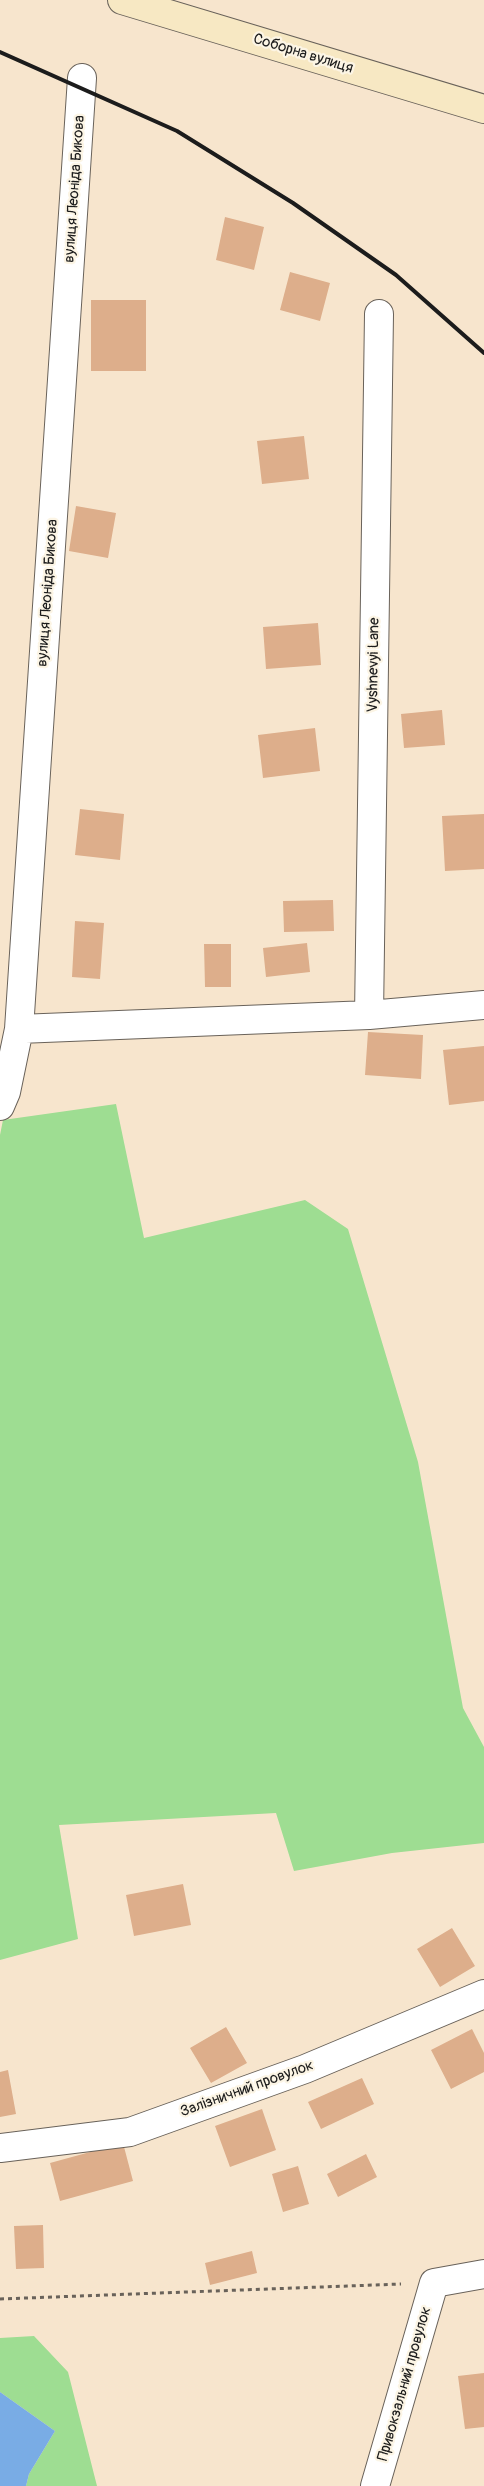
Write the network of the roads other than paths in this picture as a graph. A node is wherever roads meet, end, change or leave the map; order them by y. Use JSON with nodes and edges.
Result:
{"nodes":[{"id":1,"x":122,"y":0,"type":"edge"},
{"id":2,"x":82,"y":78,"type":"dead end"},
{"id":3,"x":484,"y":108,"type":"edge"},
{"id":4,"x":379,"y":314,"type":"dead end"},
{"id":5,"x":484,"y":1006,"type":"edge"},
{"id":6,"x":369,"y":1015,"type":"junction"},
{"id":7,"x":20,"y":1029,"type":"junction"},
{"id":8,"x":0,"y":1106,"type":"edge"},
{"id":9,"x":484,"y":1994,"type":"edge"},
{"id":10,"x":0,"y":2148,"type":"edge"},
{"id":11,"x":484,"y":2274,"type":"edge"},
{"id":12,"x":375,"y":2486,"type":"edge"}],
"edges":[{"from":1,"to":3,"type":"street","name":"Соборна вулиця"},
{"from":2,"to":7,"type":"street","name":"вулиця Леоніда Бикова"},
{"from":4,"to":6,"type":"street","name":"Vyshnevyi Lane"},
{"from":5,"to":6,"type":"street"},
{"from":6,"to":7,"type":"street"},
{"from":7,"to":8,"type":"street","name":"вулиця Леоніда Бикова"},
{"from":9,"to":10,"type":"street","name":"Залізничний провулок"},
{"from":11,"to":12,"type":"street","name":"Привокзальний провулок"}]}
